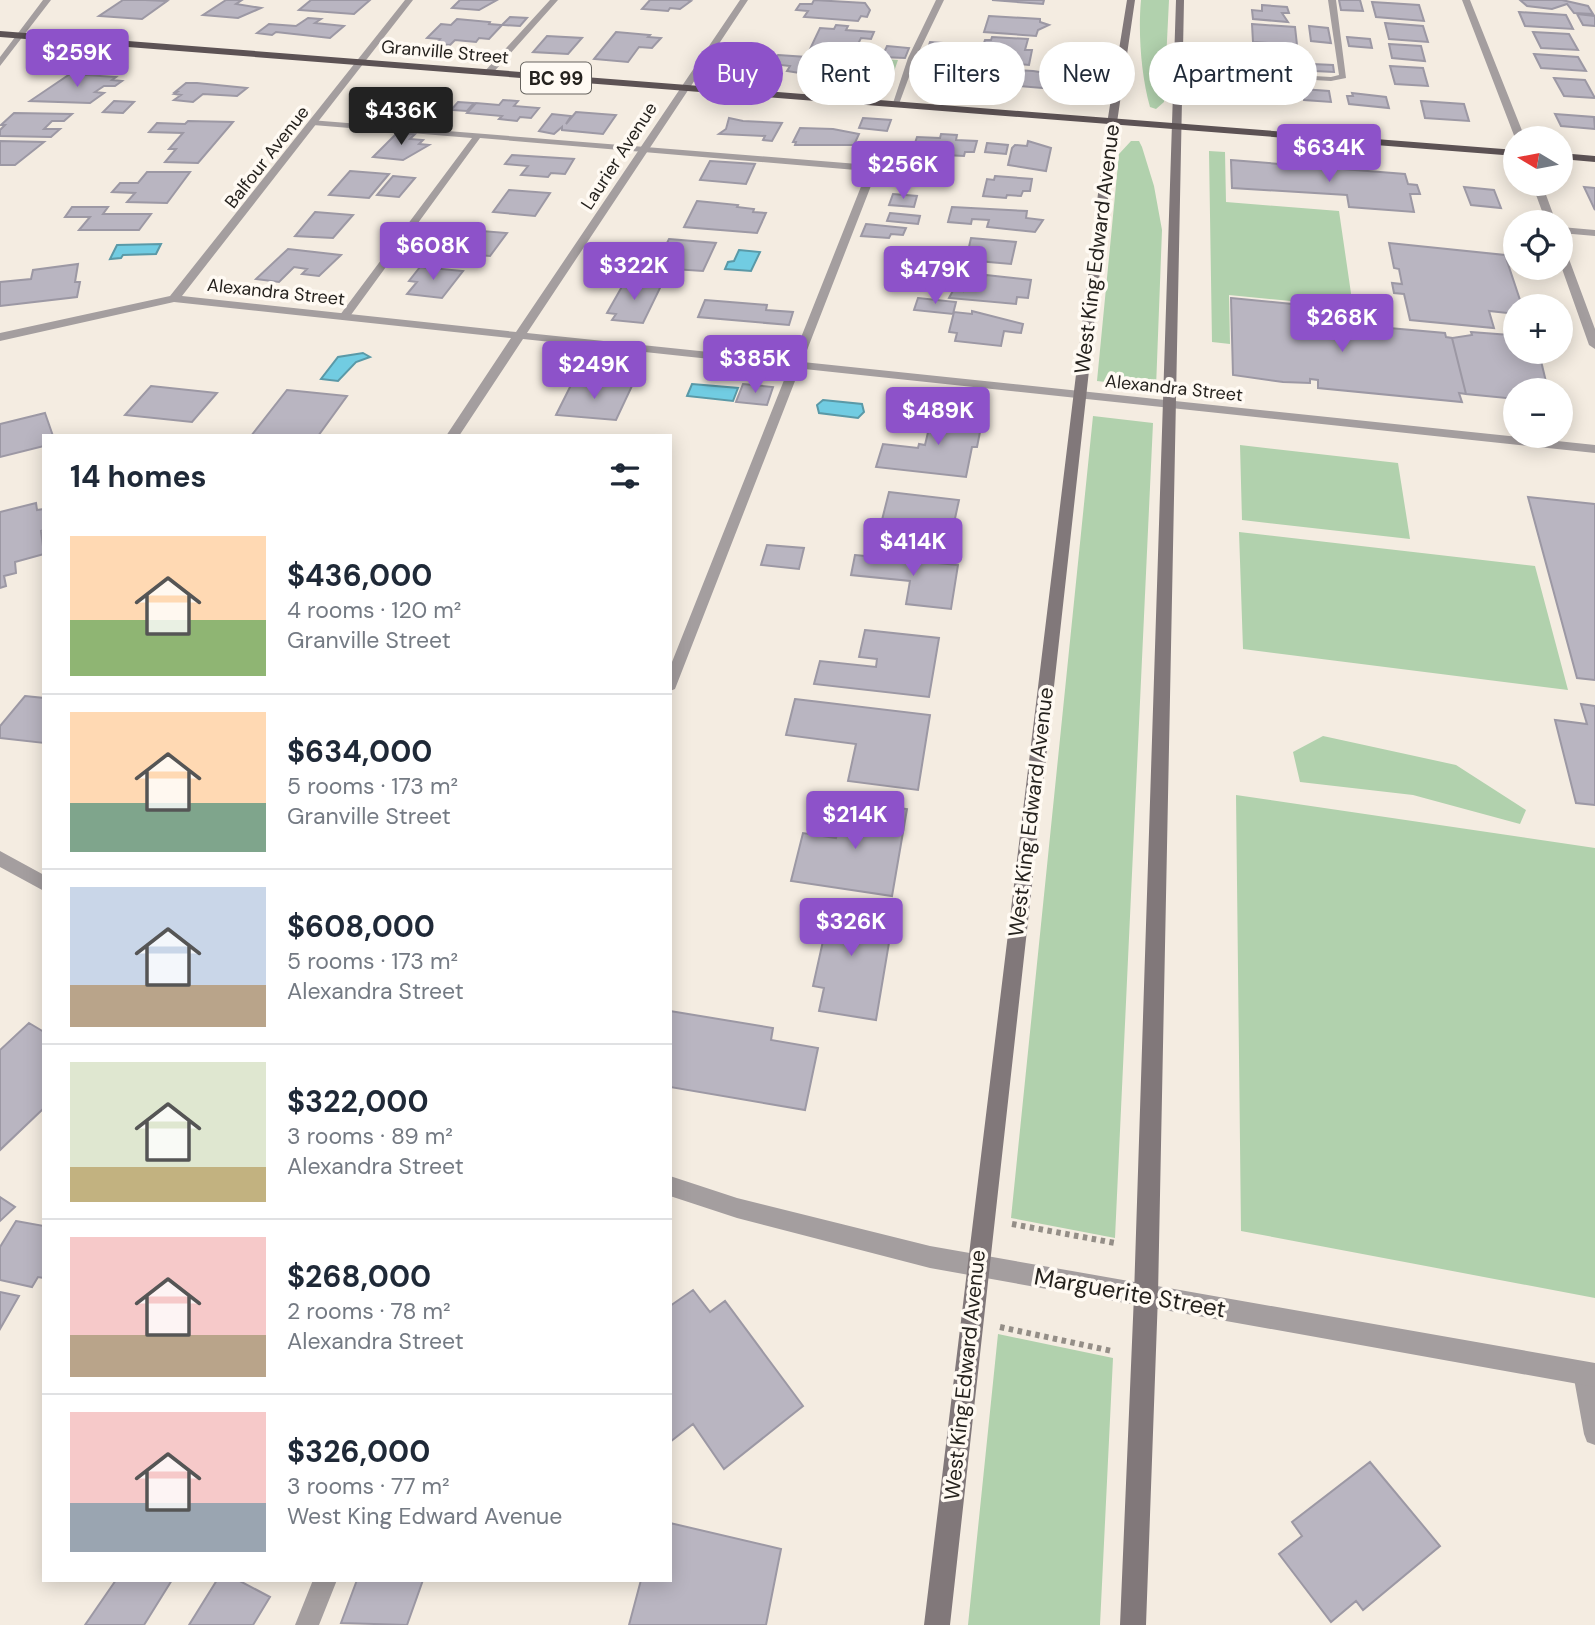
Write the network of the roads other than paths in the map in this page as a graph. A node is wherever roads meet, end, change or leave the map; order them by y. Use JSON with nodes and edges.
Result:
{"nodes":[{"id":1,"x":47,"y":0,"type":"edge"},
{"id":2,"x":409,"y":0,"type":"edge"},
{"id":3,"x":554,"y":0,"type":"edge"},
{"id":4,"x":744,"y":0,"type":"edge"},
{"id":5,"x":940,"y":0,"type":"edge"},
{"id":6,"x":1131,"y":0,"type":"edge"},
{"id":7,"x":1180,"y":0,"type":"edge"},
{"id":8,"x":1332,"y":0,"type":"edge"},
{"id":9,"x":1466,"y":0,"type":"edge"},
{"id":10,"x":0,"y":34,"type":"edge"},
{"id":11,"x":22,"y":36,"type":"junction"},
{"id":12,"x":1179,"y":42,"type":"edge"},
{"id":13,"x":361,"y":63,"type":"junction"},
{"id":14,"x":0,"y":64,"type":"edge"},
{"id":15,"x":488,"y":73,"type":"junction"},
{"id":16,"x":1317,"y":78,"type":"edge"},
{"id":17,"x":685,"y":88,"type":"junction"},
{"id":18,"x":797,"y":97,"type":"edge"},
{"id":19,"x":895,"y":104,"type":"joint"},
{"id":20,"x":1178,"y":105,"type":"edge"},
{"id":21,"x":313,"y":122,"type":"junction"},
{"id":22,"x":1112,"y":122,"type":"junction"},
{"id":23,"x":1515,"y":126,"type":"edge"},
{"id":24,"x":1177,"y":127,"type":"junction"},
{"id":25,"x":478,"y":135,"type":"junction"},
{"id":26,"x":645,"y":148,"type":"junction"},
{"id":27,"x":1503,"y":152,"type":"edge"},
{"id":28,"x":1573,"y":157,"type":"edge"},
{"id":29,"x":1595,"y":159,"type":"edge"},
{"id":30,"x":1573,"y":231,"type":"edge"},
{"id":31,"x":1595,"y":233,"type":"edge"},
{"id":32,"x":1571,"y":280,"type":"edge"},
{"id":33,"x":174,"y":299,"type":"junction"},
{"id":34,"x":344,"y":317,"type":"junction"},
{"id":35,"x":0,"y":337,"type":"edge"},
{"id":36,"x":520,"y":337,"type":"junction"},
{"id":37,"x":1595,"y":345,"type":"edge"},
{"id":38,"x":796,"y":366,"type":"junction"},
{"id":39,"x":1080,"y":396,"type":"junction"},
{"id":40,"x":1169,"y":405,"type":"junction"},
{"id":41,"x":453,"y":434,"type":"edge"},
{"id":42,"x":1595,"y":449,"type":"edge"},
{"id":43,"x":672,"y":681,"type":"edge"},
{"id":44,"x":0,"y":858,"type":"edge"},
{"id":45,"x":42,"y":883,"type":"edge"},
{"id":46,"x":672,"y":1187,"type":"edge"},
{"id":47,"x":977,"y":1265,"type":"junction"},
{"id":48,"x":1146,"y":1295,"type":"junction"},
{"id":49,"x":1589,"y":1374,"type":"edge"},
{"id":50,"x":1595,"y":1434,"type":"edge"},
{"id":51,"x":324,"y":1582,"type":"edge"},
{"id":52,"x":307,"y":1625,"type":"edge"},
{"id":53,"x":937,"y":1625,"type":"edge"},
{"id":54,"x":1132,"y":1625,"type":"edge"}],
"edges":[{"from":1,"to":11,"type":"street"},
{"from":2,"to":13,"type":"street","name":"Balfour Avenue"},
{"from":3,"to":15,"type":"lane"},
{"from":4,"to":17,"type":"street","name":"Laurier Avenue"},
{"from":5,"to":19,"type":"lane"},
{"from":6,"to":22,"type":"main road","name":"West King Edward Avenue"},
{"from":7,"to":12,"type":"main road"},
{"from":8,"to":16,"type":"lane"},
{"from":9,"to":23,"type":"street"},
{"from":10,"to":11,"type":"highway","name":"Granville Street","number":"BC 99"},
{"from":11,"to":13,"type":"highway","name":"Granville Street","number":"BC 99"},
{"from":11,"to":14,"type":"street"},
{"from":13,"to":15,"type":"highway","name":"Granville Street","number":"BC 99"},
{"from":13,"to":21,"type":"street","name":"Balfour Avenue"},
{"from":15,"to":17,"type":"highway","name":"Granville Street","number":"BC 99"},
{"from":17,"to":18,"type":"highway","name":"Granville Street","number":"BC 99"},
{"from":17,"to":26,"type":"street","name":"Laurier Avenue"},
{"from":19,"to":22,"type":"highway","name":"Granville Street","number":"BC 99"},
{"from":20,"to":24,"type":"main road"},
{"from":21,"to":25,"type":"lane"},
{"from":21,"to":33,"type":"street","name":"Balfour Avenue"},
{"from":22,"to":24,"type":"highway","name":"Granville Street","number":"BC 99"},
{"from":22,"to":39,"type":"main road","name":"West King Edward Avenue"},
{"from":24,"to":27,"type":"highway","name":"Granville Street","number":"BC 99"},
{"from":24,"to":40,"type":"main road"},
{"from":25,"to":26,"type":"lane"},
{"from":25,"to":34,"type":"lane"},
{"from":26,"to":36,"type":"street","name":"Laurier Avenue"},
{"from":26,"to":38,"type":"lane"},
{"from":28,"to":29,"type":"highway"},
{"from":30,"to":31,"type":"lane"},
{"from":32,"to":37,"type":"street"},
{"from":33,"to":34,"type":"street","name":"Alexandra Street"},
{"from":33,"to":35,"type":"street","name":"Alexandra Street"},
{"from":34,"to":36,"type":"street","name":"Alexandra Street"},
{"from":36,"to":38,"type":"street","name":"Alexandra Street"},
{"from":36,"to":41,"type":"street","name":"Laurier Avenue"},
{"from":38,"to":39,"type":"street","name":"Alexandra Street"},
{"from":38,"to":43,"type":"lane"},
{"from":39,"to":40,"type":"street","name":"Alexandra Street"},
{"from":39,"to":47,"type":"main road","name":"West King Edward Avenue"},
{"from":40,"to":42,"type":"street","name":"Alexandra Street"},
{"from":40,"to":48,"type":"main road"},
{"from":44,"to":45,"type":"street"},
{"from":46,"to":47,"type":"street","name":"Marguerite Street"},
{"from":47,"to":48,"type":"street","name":"Marguerite Street"},
{"from":47,"to":53,"type":"main road","name":"West King Edward Avenue"},
{"from":48,"to":49,"type":"street","name":"Marguerite Street"},
{"from":48,"to":54,"type":"main road"},
{"from":49,"to":50,"type":"lane"},
{"from":51,"to":52,"type":"lane"}]}
